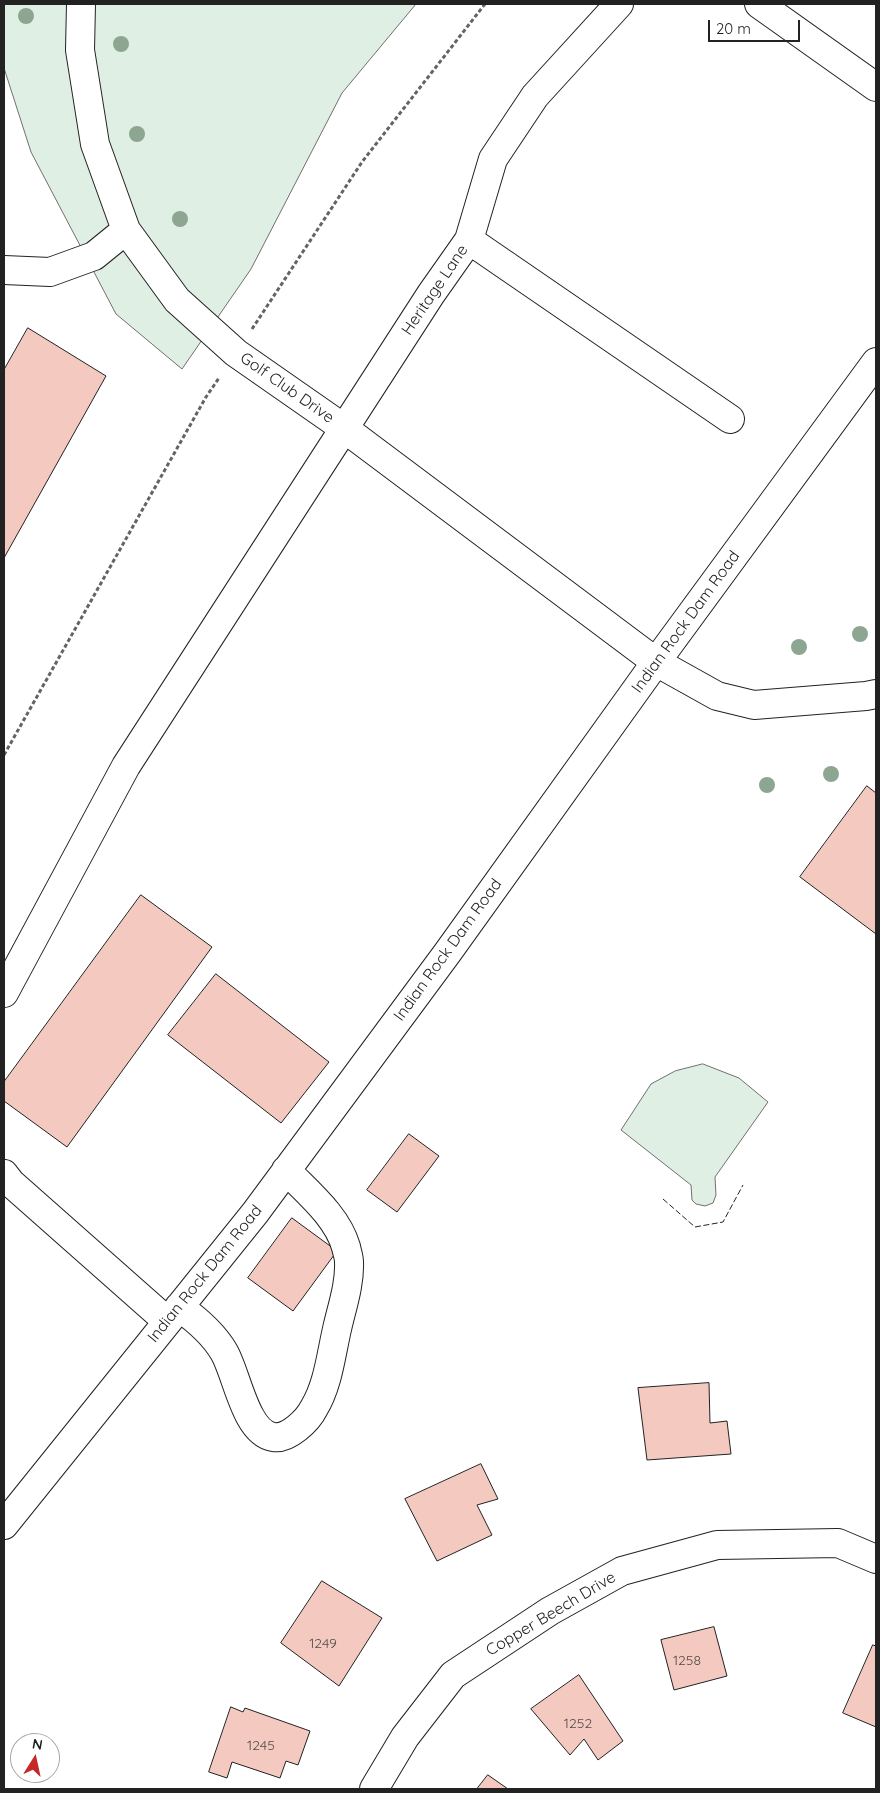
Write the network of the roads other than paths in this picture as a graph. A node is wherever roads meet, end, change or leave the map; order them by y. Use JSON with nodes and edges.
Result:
{"nodes":[{"id":1,"x":81,"y":4,"type":"edge"},
{"id":2,"x":619,"y":4,"type":"edge"},
{"id":3,"x":758,"y":4,"type":"edge"},
{"id":4,"x":876,"y":87,"type":"edge"},
{"id":5,"x":126,"y":230,"type":"junction"},
{"id":6,"x":468,"y":240,"type":"junction"},
{"id":7,"x":4,"y":270,"type":"edge"},
{"id":8,"x":876,"y":362,"type":"edge"},
{"id":9,"x":730,"y":419,"type":"dead end"},
{"id":10,"x":345,"y":428,"type":"junction"},
{"id":11,"x":656,"y":662,"type":"junction"},
{"id":12,"x":876,"y":694,"type":"edge"},
{"id":13,"x":4,"y":993,"type":"edge"},
{"id":14,"x":286,"y":1170,"type":"junction"},
{"id":15,"x":4,"y":1174,"type":"edge"},
{"id":16,"x":173,"y":1314,"type":"junction"},
{"id":17,"x":4,"y":1525,"type":"edge"},
{"id":18,"x":876,"y":1559,"type":"edge"},
{"id":19,"x":374,"y":1789,"type":"edge"}],
"edges":[{"from":1,"to":5,"type":"street","name":"Golf Club Drive"},
{"from":2,"to":6,"type":"street","name":"Heritage Lane"},
{"from":3,"to":4,"type":"street"},
{"from":5,"to":7,"type":"street"},
{"from":5,"to":10,"type":"street","name":"Golf Club Drive"},
{"from":6,"to":9,"type":"street"},
{"from":6,"to":10,"type":"street","name":"Heritage Lane"},
{"from":8,"to":11,"type":"street","name":"Indian Rock Dam Road"},
{"from":10,"to":11,"type":"street","name":"Golf Club Drive"},
{"from":10,"to":13,"type":"street","name":"Heritage Lane"},
{"from":11,"to":12,"type":"street","name":"Golf Club Drive"},
{"from":11,"to":14,"type":"street","name":"Indian Rock Dam Road"},
{"from":14,"to":16,"type":"street","name":"Indian Rock Dam Road"},
{"from":14,"to":16,"type":"street"},
{"from":15,"to":16,"type":"street"},
{"from":16,"to":17,"type":"street","name":"Indian Rock Dam Road"},
{"from":18,"to":19,"type":"street","name":"Copper Beech Drive"}]}
